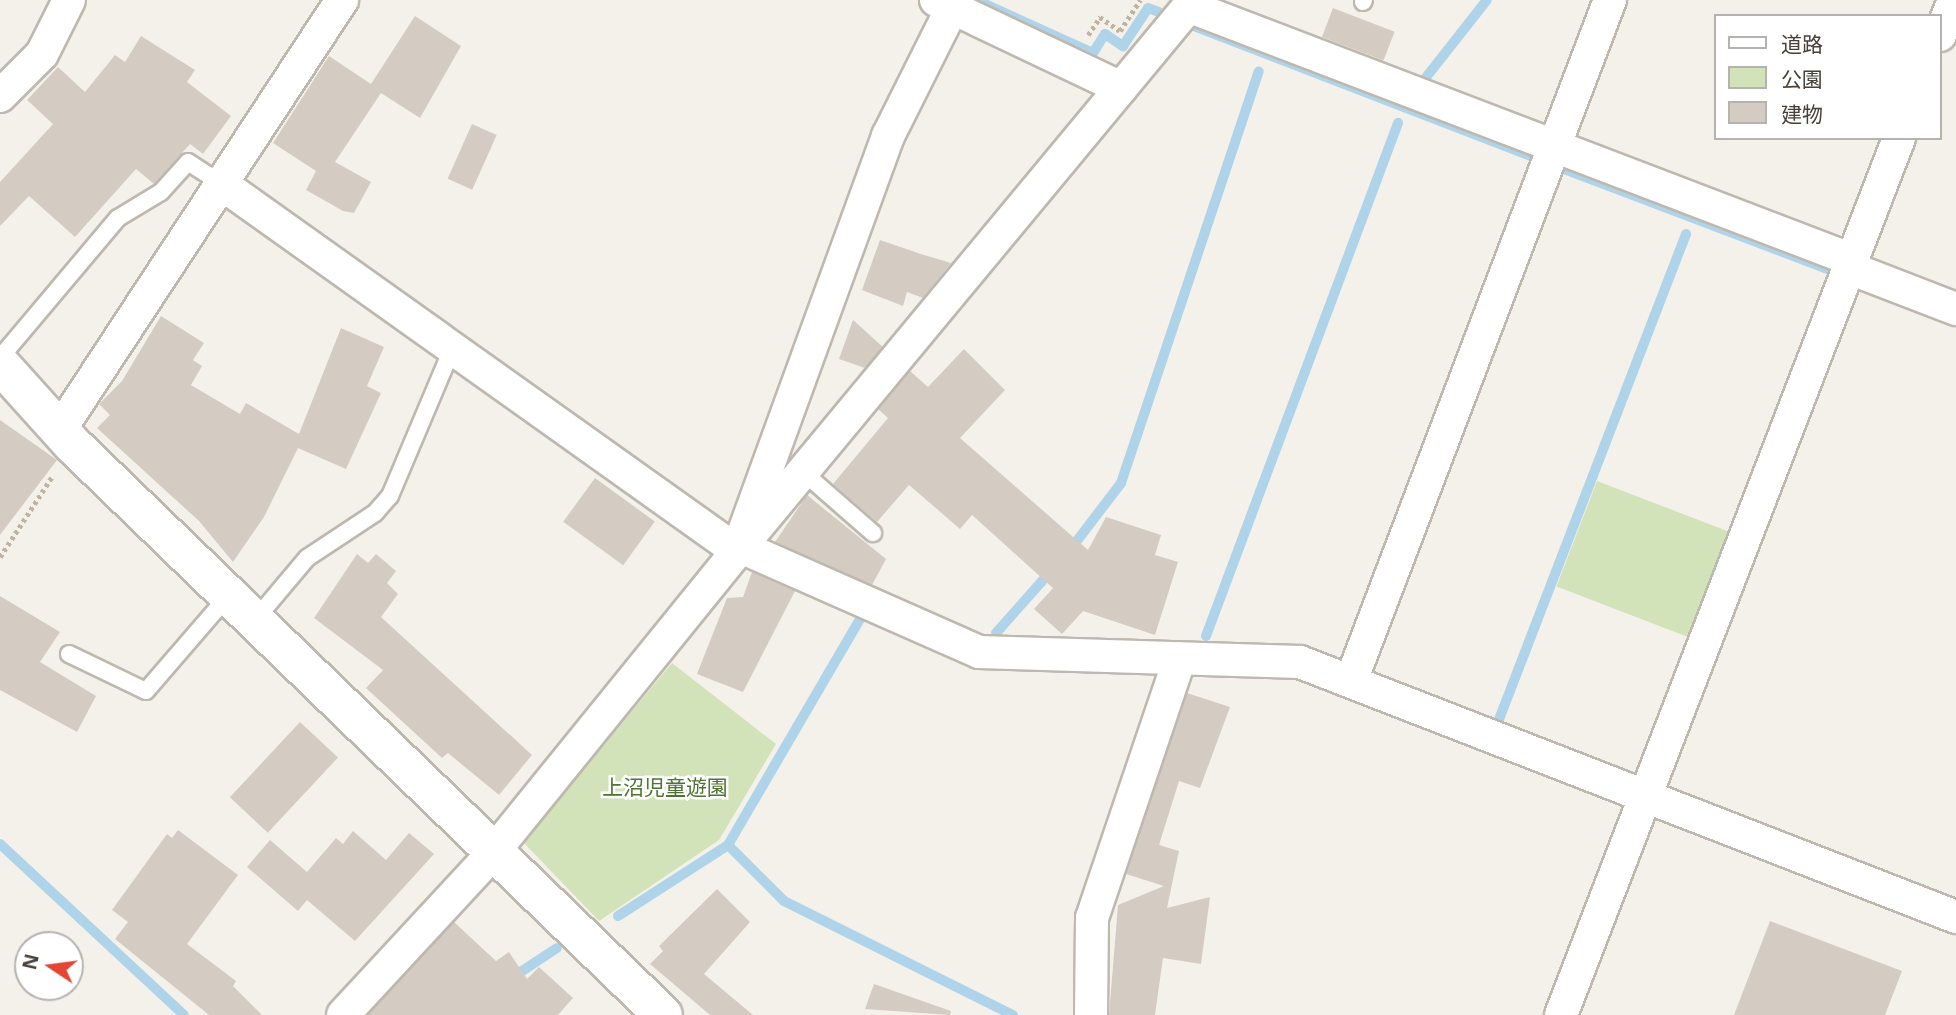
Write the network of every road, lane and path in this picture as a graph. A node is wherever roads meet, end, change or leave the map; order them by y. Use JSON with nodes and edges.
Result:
{"nodes":[{"id":1,"x":69,"y":0,"type":"edge"},
{"id":2,"x":342,"y":0,"type":"edge"},
{"id":3,"x":1140,"y":0,"type":"edge"},
{"id":4,"x":1610,"y":0,"type":"edge"},
{"id":5,"x":1954,"y":0,"type":"edge"},
{"id":6,"x":948,"y":3,"type":"edge"},
{"id":7,"x":1191,"y":3,"type":"edge"},
{"id":8,"x":1942,"y":30,"type":"edge"},
{"id":9,"x":1075,"y":31,"type":"dead end"},
{"id":10,"x":6,"y":80,"type":"edge"},
{"id":11,"x":1121,"y":88,"type":"junction"},
{"id":12,"x":1898,"y":140,"type":"edge"},
{"id":13,"x":1553,"y":149,"type":"junction"},
{"id":14,"x":219,"y":182,"type":"junction"},
{"id":15,"x":1848,"y":263,"type":"junction"},
{"id":16,"x":1956,"y":309,"type":"edge"},
{"id":17,"x":452,"y":349,"type":"junction"},
{"id":18,"x":0,"y":358,"type":"edge"},
{"id":19,"x":0,"y":363,"type":"edge"},
{"id":20,"x":66,"y":438,"type":"junction"},
{"id":21,"x":803,"y":472,"type":"junction"},
{"id":22,"x":873,"y":533,"type":"dead end"},
{"id":23,"x":739,"y":549,"type":"junction"},
{"id":24,"x":0,"y":556,"type":"edge"},
{"id":25,"x":241,"y":609,"type":"junction"},
{"id":26,"x":69,"y":654,"type":"dead end"},
{"id":27,"x":1180,"y":658,"type":"junction"},
{"id":28,"x":1351,"y":681,"type":"junction"},
{"id":29,"x":1646,"y":796,"type":"junction"},
{"id":30,"x":491,"y":855,"type":"junction"},
{"id":31,"x":1956,"y":917,"type":"edge"},
{"id":32,"x":343,"y":1015,"type":"edge"},
{"id":33,"x":663,"y":1015,"type":"edge"},
{"id":34,"x":1091,"y":1015,"type":"edge"},
{"id":35,"x":1561,"y":1015,"type":"edge"}],
"edges":[{"from":1,"to":10,"type":"street"},
{"from":2,"to":14,"type":"street"},
{"from":3,"to":9,"type":"path"},
{"from":4,"to":13,"type":"street"},
{"from":5,"to":8,"type":"street"},
{"from":6,"to":11,"type":"street"},
{"from":6,"to":23,"type":"street"},
{"from":7,"to":11,"type":"street"},
{"from":7,"to":13,"type":"street"},
{"from":11,"to":21,"type":"street"},
{"from":12,"to":15,"type":"street"},
{"from":13,"to":15,"type":"street"},
{"from":13,"to":28,"type":"street"},
{"from":14,"to":17,"type":"street"},
{"from":14,"to":18,"type":"lane"},
{"from":14,"to":20,"type":"street"},
{"from":15,"to":16,"type":"street"},
{"from":15,"to":29,"type":"street"},
{"from":17,"to":23,"type":"street"},
{"from":17,"to":25,"type":"lane"},
{"from":19,"to":20,"type":"street"},
{"from":20,"to":24,"type":"path"},
{"from":20,"to":25,"type":"street"},
{"from":21,"to":22,"type":"lane"},
{"from":21,"to":23,"type":"street"},
{"from":23,"to":27,"type":"street"},
{"from":23,"to":30,"type":"street"},
{"from":25,"to":26,"type":"lane"},
{"from":25,"to":30,"type":"street"},
{"from":27,"to":28,"type":"street"},
{"from":27,"to":34,"type":"street"},
{"from":28,"to":29,"type":"street"},
{"from":29,"to":31,"type":"street"},
{"from":29,"to":35,"type":"street"},
{"from":30,"to":32,"type":"street"},
{"from":30,"to":33,"type":"street"}]}
